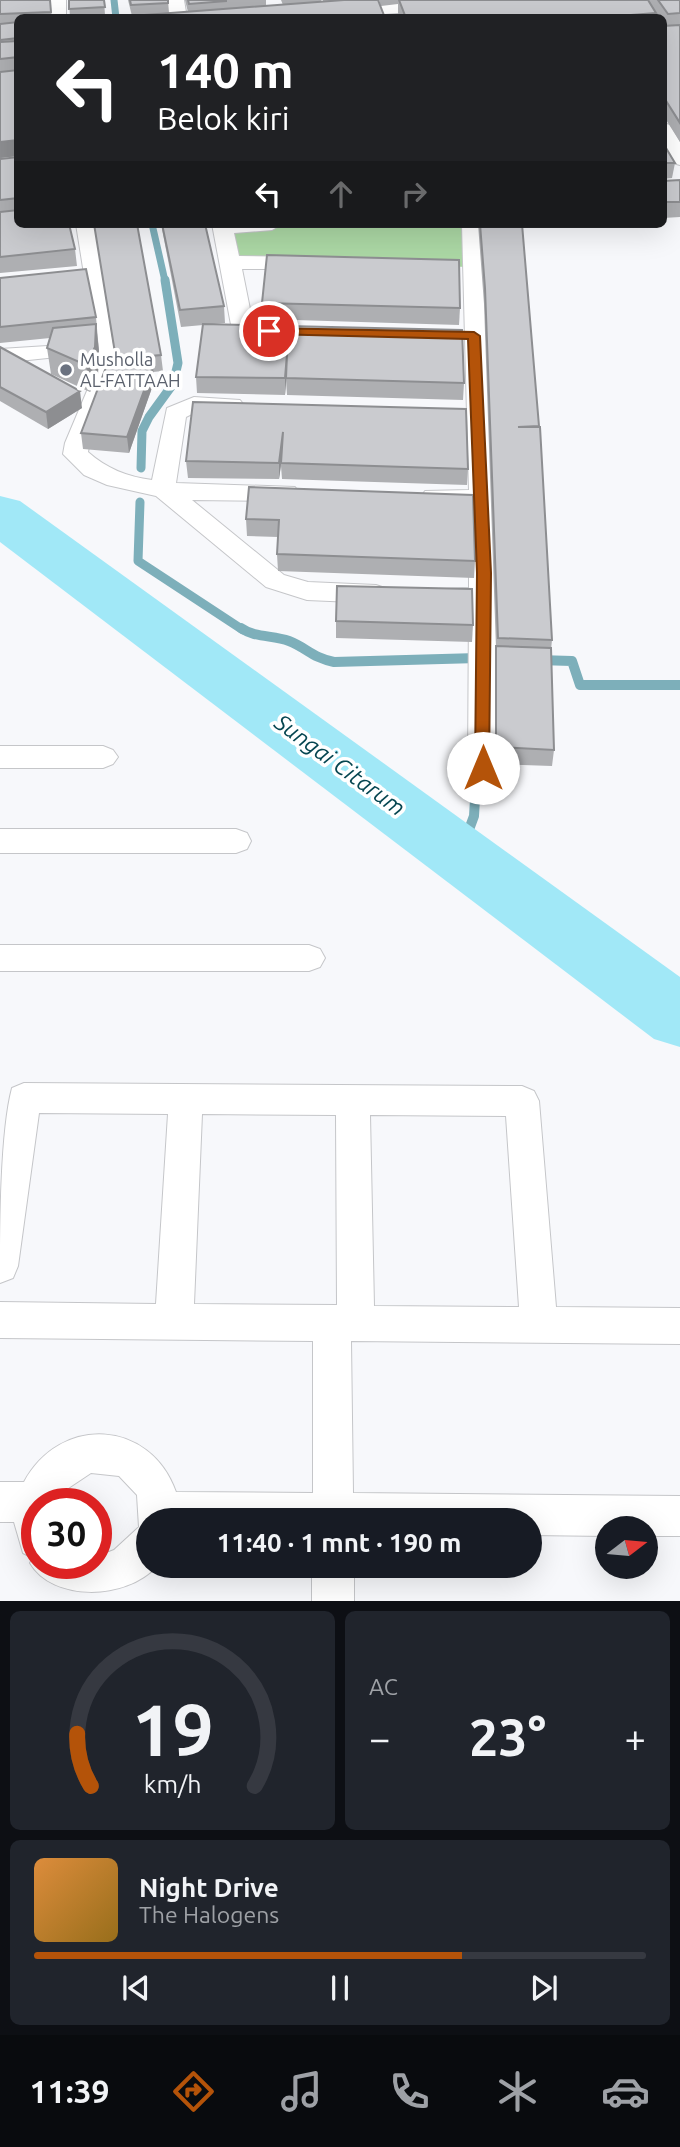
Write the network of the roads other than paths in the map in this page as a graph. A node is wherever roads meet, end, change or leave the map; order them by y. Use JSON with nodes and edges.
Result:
{"nodes":[{"id":1,"x":459,"y":4,"type":"edge"},
{"id":2,"x":384,"y":9,"type":"edge"},
{"id":3,"x":324,"y":13,"type":"edge"},
{"id":4,"x":667,"y":136,"type":"edge"},
{"id":5,"x":680,"y":159,"type":"edge"},
{"id":6,"x":86,"y":228,"type":"edge"},
{"id":7,"x":224,"y":228,"type":"edge"},
{"id":8,"x":472,"y":228,"type":"edge"},
{"id":9,"x":232,"y":261,"type":"junction"},
{"id":10,"x":326,"y":264,"type":"edge"},
{"id":11,"x":446,"y":267,"type":"edge"},
{"id":12,"x":473,"y":267,"type":"junction"},
{"id":13,"x":298,"y":331,"type":"edge"},
{"id":14,"x":106,"y":347,"type":"junction"},
{"id":15,"x":5,"y":356,"type":"edge"},
{"id":16,"x":44,"y":376,"type":"edge"},
{"id":17,"x":68,"y":390,"type":"edge"},
{"id":18,"x":91,"y":404,"type":"junction"},
{"id":19,"x":261,"y":406,"type":"edge"},
{"id":20,"x":450,"y":411,"type":"edge"},
{"id":21,"x":476,"y":412,"type":"junction"},
{"id":22,"x":163,"y":489,"type":"junction"},
{"id":23,"x":309,"y":494,"type":"edge"},
{"id":24,"x":415,"y":497,"type":"edge"},
{"id":25,"x":482,"y":498,"type":"junction"},
{"id":26,"x":484,"y":597,"type":"junction"},
{"id":27,"x":0,"y":757,"type":"edge"},
{"id":28,"x":103,"y":757,"type":"dead end"},
{"id":29,"x":483,"y":768,"type":"dead end"},
{"id":30,"x":0,"y":841,"type":"edge"},
{"id":31,"x":236,"y":841,"type":"dead end"},
{"id":32,"x":0,"y":958,"type":"edge"},
{"id":33,"x":309,"y":958,"type":"dead end"},
{"id":34,"x":186,"y":1099,"type":"junction"},
{"id":35,"x":352,"y":1100,"type":"junction"},
{"id":36,"x":0,"y":1266,"type":"edge"},
{"id":37,"x":0,"y":1320,"type":"edge"},
{"id":38,"x":174,"y":1322,"type":"junction"},
{"id":39,"x":344,"y":1323,"type":"junction"},
{"id":40,"x":539,"y":1324,"type":"junction"},
{"id":41,"x":680,"y":1326,"type":"edge"},
{"id":42,"x":41,"y":1488,"type":"edge"},
{"id":43,"x":155,"y":1508,"type":"edge"},
{"id":44,"x":333,"y":1508,"type":"edge"},
{"id":45,"x":542,"y":1516,"type":"edge"},
{"id":46,"x":680,"y":1516,"type":"edge"},
{"id":47,"x":136,"y":1562,"type":"edge"},
{"id":48,"x":333,"y":1578,"type":"edge"},
{"id":49,"x":74,"y":1581,"type":"edge"},
{"id":50,"x":333,"y":1601,"type":"edge"}],
"edges":[{"from":1,"to":2,"type":"street"},
{"from":2,"to":3,"type":"street"},
{"from":4,"to":5,"type":"street"},
{"from":6,"to":14,"type":"street"},
{"from":7,"to":9,"type":"street"},
{"from":8,"to":12,"type":"street"},
{"from":9,"to":10,"type":"street"},
{"from":9,"to":13,"type":"street"},
{"from":11,"to":12,"type":"street"},
{"from":12,"to":21,"type":"street"},
{"from":14,"to":15,"type":"street"},
{"from":14,"to":18,"type":"street"},
{"from":15,"to":16,"type":"street"},
{"from":17,"to":18,"type":"street"},
{"from":18,"to":22,"type":"street"},
{"from":19,"to":22,"type":"street"},
{"from":20,"to":21,"type":"street"},
{"from":21,"to":25,"type":"street"},
{"from":22,"to":23,"type":"street"},
{"from":22,"to":26,"type":"street"},
{"from":24,"to":25,"type":"street"},
{"from":25,"to":26,"type":"street"},
{"from":26,"to":29,"type":"street"},
{"from":27,"to":28,"type":"street"},
{"from":30,"to":31,"type":"street"},
{"from":32,"to":33,"type":"street"},
{"from":34,"to":35,"type":"street"},
{"from":34,"to":36,"type":"street"},
{"from":34,"to":38,"type":"street"},
{"from":35,"to":39,"type":"street"},
{"from":35,"to":40,"type":"street"},
{"from":37,"to":38,"type":"street"},
{"from":38,"to":39,"type":"street"},
{"from":39,"to":40,"type":"street"},
{"from":39,"to":44,"type":"street"},
{"from":40,"to":41,"type":"street"},
{"from":42,"to":43,"type":"street"},
{"from":45,"to":46,"type":"street"},
{"from":47,"to":49,"type":"street"},
{"from":48,"to":50,"type":"street"}]}
